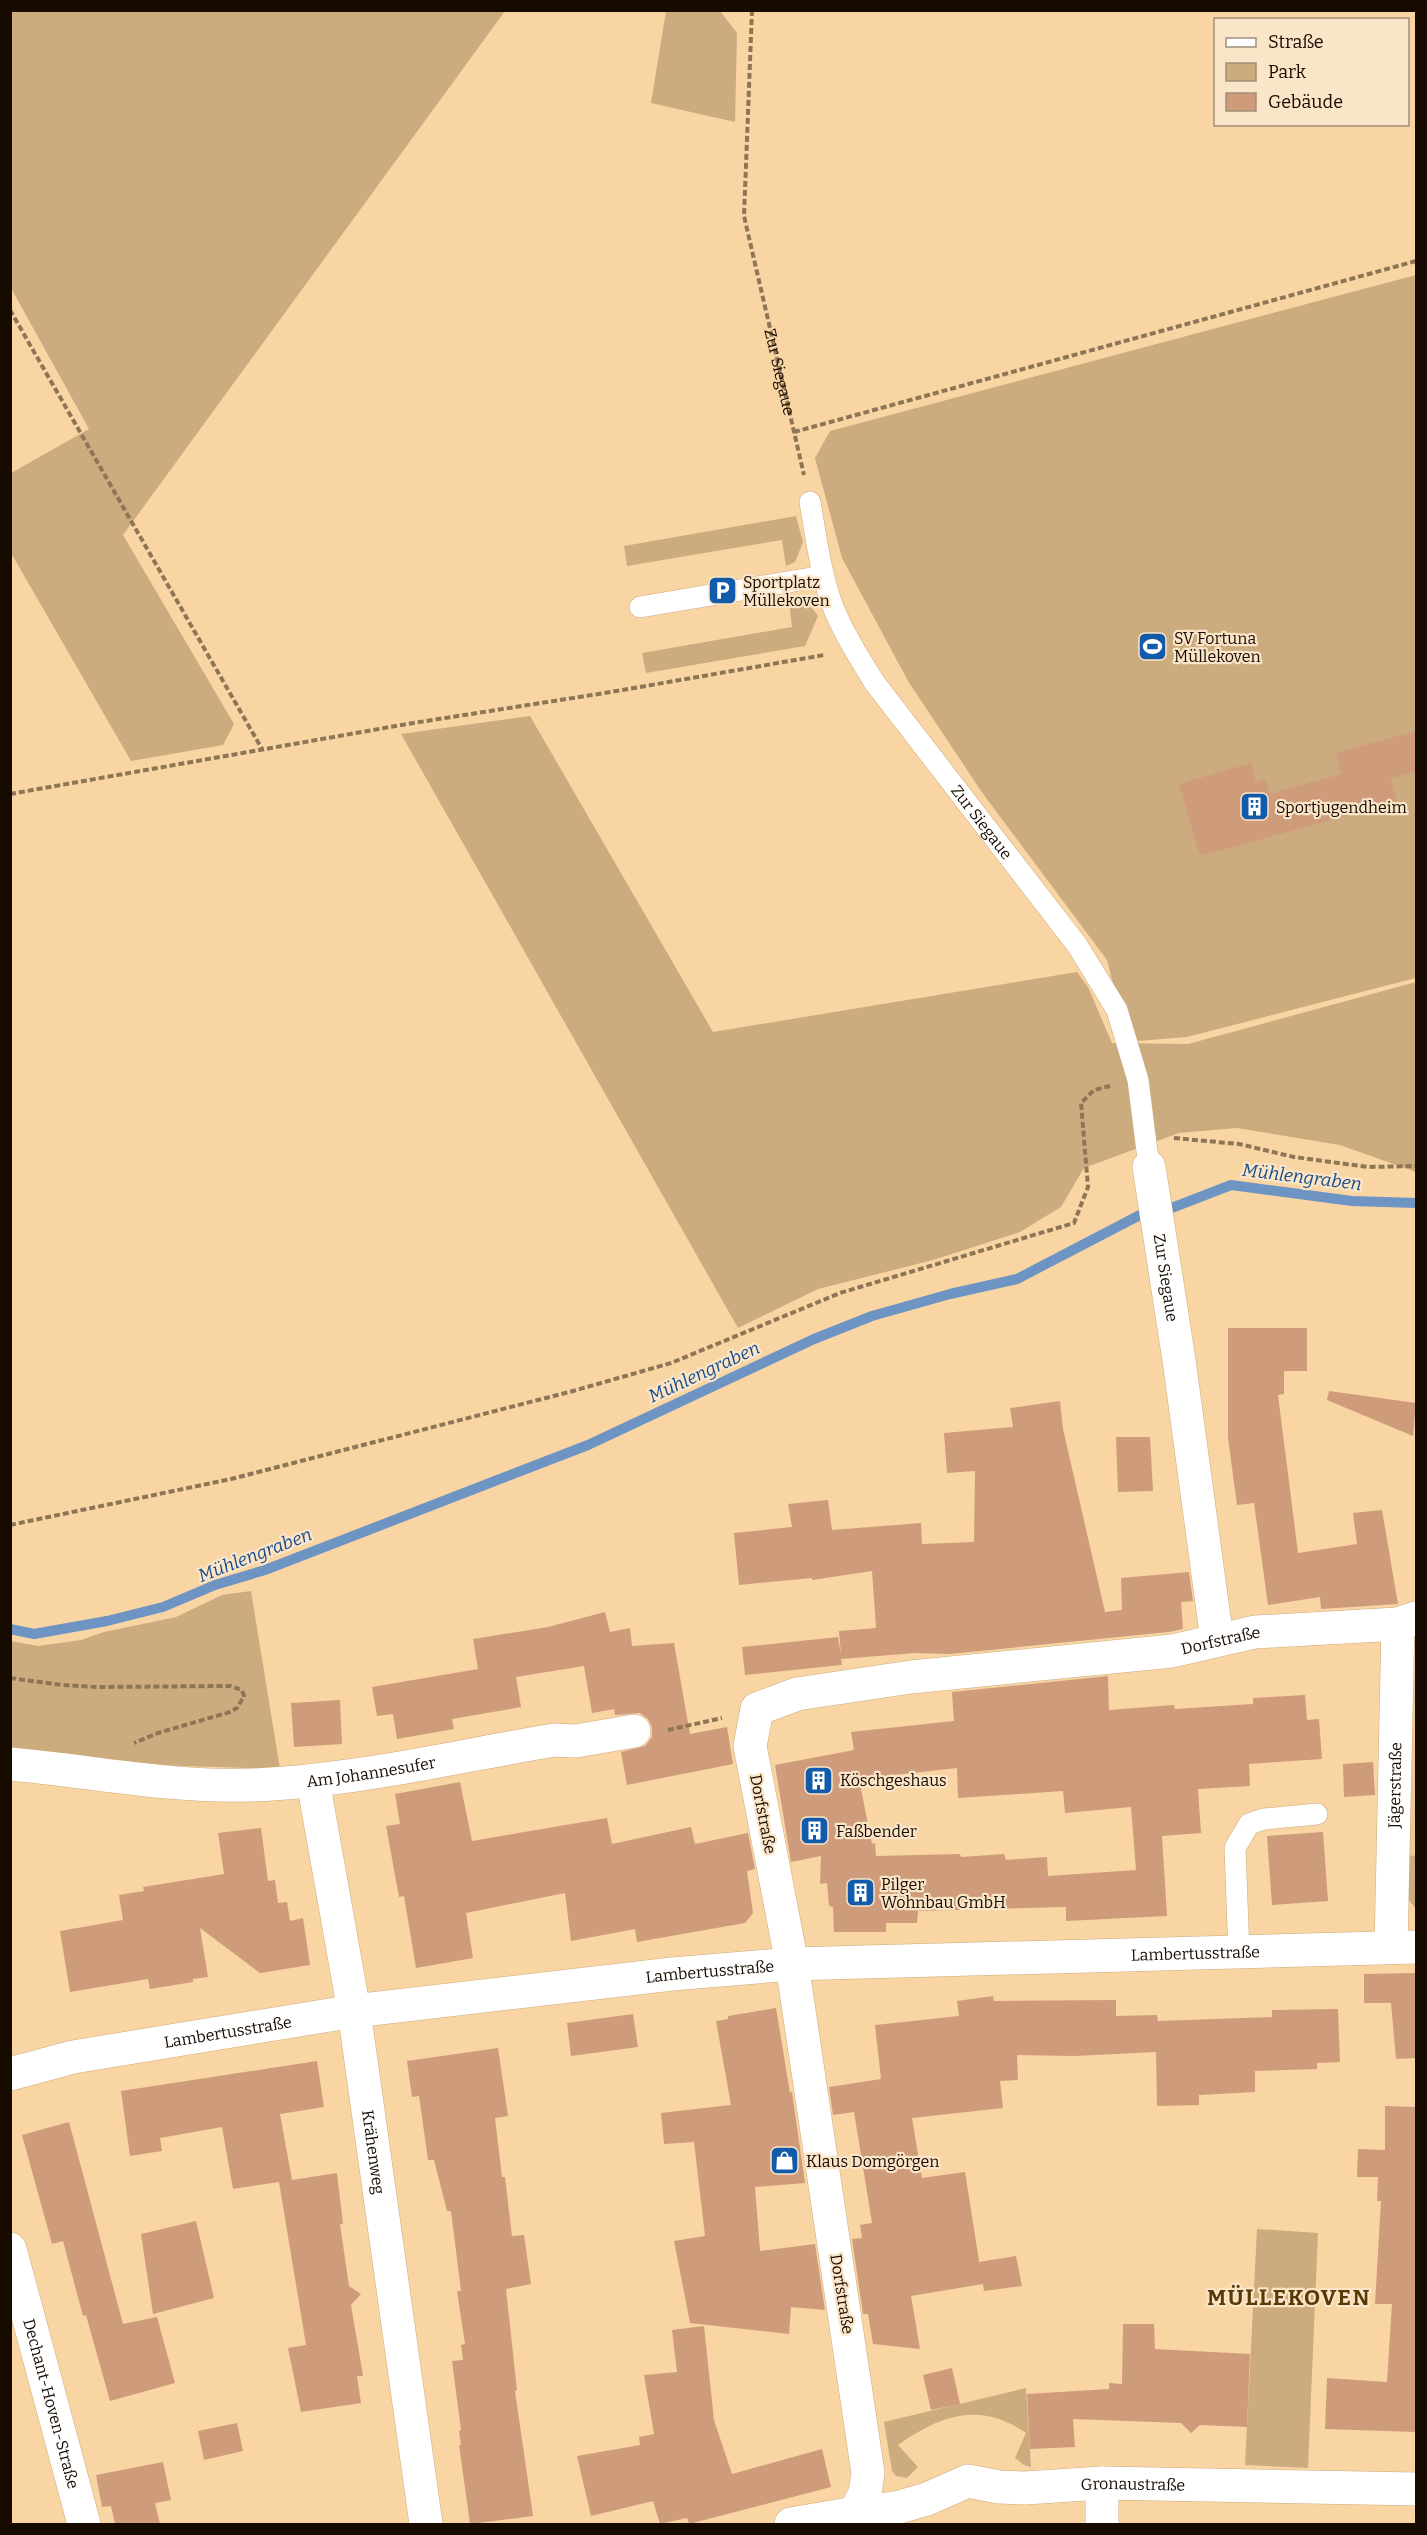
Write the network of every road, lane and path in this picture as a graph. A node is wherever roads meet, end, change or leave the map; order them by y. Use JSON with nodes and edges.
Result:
{"nodes":[{"id":1,"x":752,"y":10,"type":"edge"},
{"id":2,"x":1416,"y":261,"type":"edge"},
{"id":3,"x":10,"y":310,"type":"edge"},
{"id":4,"x":794,"y":432,"type":"junction"},
{"id":5,"x":810,"y":502,"type":"joint"},
{"id":6,"x":824,"y":576,"type":"junction"},
{"id":7,"x":640,"y":607,"type":"dead end"},
{"id":8,"x":854,"y":650,"type":"junction"},
{"id":9,"x":262,"y":748,"type":"junction"},
{"id":10,"x":10,"y":794,"type":"edge"},
{"id":11,"x":1138,"y":1080,"type":"junction"},
{"id":12,"x":1144,"y":1125,"type":"junction"},
{"id":13,"x":1416,"y":1166,"type":"edge"},
{"id":14,"x":1149,"y":1167,"type":"joint"},
{"id":15,"x":10,"y":1525,"type":"edge"},
{"id":16,"x":1407,"y":1621,"type":"edge"},
{"id":17,"x":1217,"y":1640,"type":"junction"},
{"id":18,"x":10,"y":1678,"type":"edge"},
{"id":19,"x":728,"y":1717,"type":"dead end"},
{"id":20,"x":634,"y":1731,"type":"joint"},
{"id":21,"x":128,"y":1747,"type":"dead end"},
{"id":22,"x":10,"y":1764,"type":"edge"},
{"id":23,"x":313,"y":1781,"type":"junction"},
{"id":24,"x":1317,"y":1814,"type":"dead end"},
{"id":25,"x":1404,"y":1947,"type":"edge"},
{"id":26,"x":1239,"y":1954,"type":"junction"},
{"id":27,"x":792,"y":1964,"type":"junction"},
{"id":28,"x":354,"y":2011,"type":"junction"},
{"id":29,"x":10,"y":2074,"type":"edge"},
{"id":30,"x":10,"y":2248,"type":"edge"},
{"id":31,"x":1102,"y":2483,"type":"junction"},
{"id":32,"x":1416,"y":2489,"type":"edge"},
{"id":33,"x":855,"y":2513,"type":"junction"},
{"id":34,"x":84,"y":2524,"type":"edge"},
{"id":35,"x":426,"y":2524,"type":"edge"},
{"id":36,"x":791,"y":2524,"type":"edge"},
{"id":37,"x":1102,"y":2524,"type":"edge"}],
"edges":[{"from":1,"to":4,"type":"path","name":"Zur Siegaue"},
{"from":2,"to":4,"type":"path"},
{"from":3,"to":9,"type":"path"},
{"from":4,"to":5,"type":"path","name":"Zur Siegaue"},
{"from":5,"to":6,"type":"lane","name":"Zur Siegaue"},
{"from":6,"to":7,"type":"lane"},
{"from":6,"to":8,"type":"lane","name":"Zur Siegaue"},
{"from":8,"to":9,"type":"path"},
{"from":8,"to":11,"type":"lane","name":"Zur Siegaue"},
{"from":9,"to":10,"type":"path"},
{"from":11,"to":12,"type":"lane","name":"Zur Siegaue"},
{"from":11,"to":15,"type":"path"},
{"from":12,"to":13,"type":"path"},
{"from":12,"to":14,"type":"lane","name":"Zur Siegaue"},
{"from":14,"to":17,"type":"street","name":"Zur Siegaue"},
{"from":16,"to":17,"type":"street","name":"Dorfstraße"},
{"from":16,"to":25,"type":"street","name":"Jägerstraße"},
{"from":17,"to":27,"type":"street","name":"Dorfstraße"},
{"from":18,"to":21,"type":"path"},
{"from":19,"to":20,"type":"path"},
{"from":20,"to":23,"type":"street","name":"Am Johannesufer"},
{"from":22,"to":23,"type":"street","name":"Am Johannesufer"},
{"from":23,"to":28,"type":"street","name":"Krähenweg"},
{"from":24,"to":26,"type":"lane"},
{"from":25,"to":26,"type":"street","name":"Lambertusstraße"},
{"from":26,"to":27,"type":"street","name":"Lambertusstraße"},
{"from":27,"to":28,"type":"street","name":"Lambertusstraße"},
{"from":27,"to":33,"type":"street","name":"Dorfstraße"},
{"from":28,"to":29,"type":"street","name":"Lambertusstraße"},
{"from":28,"to":35,"type":"street","name":"Krähenweg"},
{"from":30,"to":34,"type":"street","name":"Dechant-Hoven-Straße"},
{"from":31,"to":32,"type":"street","name":"Gronaustraße"},
{"from":31,"to":33,"type":"street","name":"Gronaustraße"},
{"from":31,"to":37,"type":"street"},
{"from":33,"to":36,"type":"street"}]}
